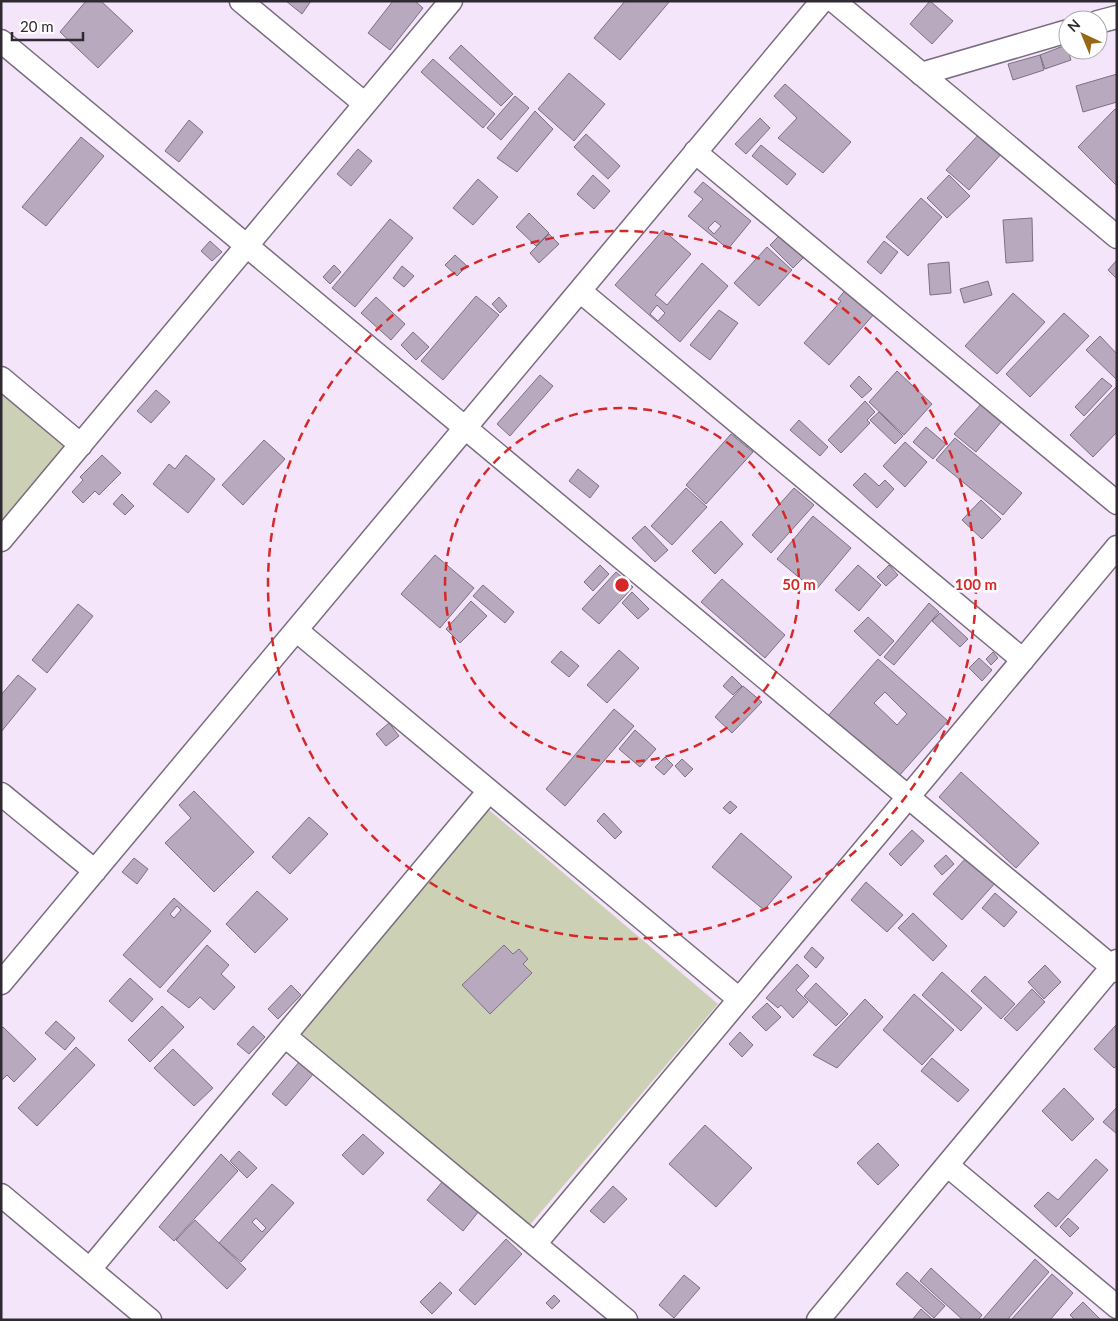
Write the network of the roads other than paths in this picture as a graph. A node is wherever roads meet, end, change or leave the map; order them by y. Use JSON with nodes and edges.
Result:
{"nodes":[{"id":1,"x":241,"y":1,"type":"edge"},
{"id":2,"x":451,"y":1,"type":"edge"},
{"id":3,"x":822,"y":1,"type":"edge"},
{"id":4,"x":834,"y":1,"type":"edge"},
{"id":5,"x":1058,"y":34,"type":"edge"},
{"id":6,"x":1,"y":41,"type":"edge"},
{"id":7,"x":922,"y":74,"type":"junction"},
{"id":8,"x":365,"y":104,"type":"junction"},
{"id":9,"x":695,"y":152,"type":"junction"},
{"id":10,"x":1117,"y":237,"type":"edge"},
{"id":11,"x":247,"y":246,"type":"junction"},
{"id":12,"x":580,"y":291,"type":"junction"},
{"id":13,"x":1,"y":378,"type":"edge"},
{"id":14,"x":465,"y":428,"type":"junction"},
{"id":15,"x":81,"y":445,"type":"junction"},
{"id":16,"x":1117,"y":503,"type":"edge"},
{"id":17,"x":1,"y":540,"type":"edge"},
{"id":18,"x":1117,"y":548,"type":"edge"},
{"id":19,"x":296,"y":630,"type":"junction"},
{"id":20,"x":1023,"y":660,"type":"junction"},
{"id":21,"x":489,"y":791,"type":"junction"},
{"id":22,"x":1,"y":794,"type":"edge"},
{"id":23,"x":908,"y":797,"type":"junction"},
{"id":24,"x":95,"y":871,"type":"junction"},
{"id":25,"x":1115,"y":966,"type":"edge"},
{"id":26,"x":1,"y":983,"type":"edge"},
{"id":27,"x":739,"y":999,"type":"junction"},
{"id":28,"x":285,"y":1036,"type":"junction"},
{"id":29,"x":947,"y":1165,"type":"junction"},
{"id":30,"x":1,"y":1195,"type":"edge"},
{"id":31,"x":535,"y":1244,"type":"junction"},
{"id":32,"x":90,"y":1269,"type":"junction"},
{"id":33,"x":1117,"y":1307,"type":"edge"},
{"id":34,"x":150,"y":1320,"type":"edge"},
{"id":35,"x":626,"y":1320,"type":"edge"},
{"id":36,"x":818,"y":1320,"type":"edge"}],
"edges":[{"from":1,"to":8,"type":"street"},
{"from":2,"to":8,"type":"street"},
{"from":3,"to":9,"type":"street"},
{"from":4,"to":7,"type":"street"},
{"from":5,"to":7,"type":"street"},
{"from":6,"to":11,"type":"street"},
{"from":7,"to":10,"type":"street"},
{"from":8,"to":11,"type":"street"},
{"from":9,"to":12,"type":"street"},
{"from":9,"to":16,"type":"street"},
{"from":11,"to":14,"type":"street"},
{"from":11,"to":15,"type":"street"},
{"from":12,"to":14,"type":"street"},
{"from":12,"to":20,"type":"street"},
{"from":13,"to":15,"type":"street"},
{"from":14,"to":19,"type":"street"},
{"from":14,"to":23,"type":"street"},
{"from":15,"to":17,"type":"street"},
{"from":18,"to":20,"type":"street"},
{"from":19,"to":21,"type":"street"},
{"from":19,"to":24,"type":"street"},
{"from":20,"to":23,"type":"street"},
{"from":21,"to":27,"type":"street"},
{"from":21,"to":28,"type":"street"},
{"from":22,"to":24,"type":"street"},
{"from":23,"to":25,"type":"street"},
{"from":23,"to":27,"type":"street"},
{"from":24,"to":26,"type":"street"},
{"from":25,"to":29,"type":"street"},
{"from":27,"to":31,"type":"street"},
{"from":28,"to":31,"type":"street"},
{"from":28,"to":32,"type":"street"},
{"from":29,"to":33,"type":"street"},
{"from":29,"to":36,"type":"street"},
{"from":30,"to":32,"type":"street"},
{"from":31,"to":35,"type":"street"},
{"from":32,"to":34,"type":"street"}]}
